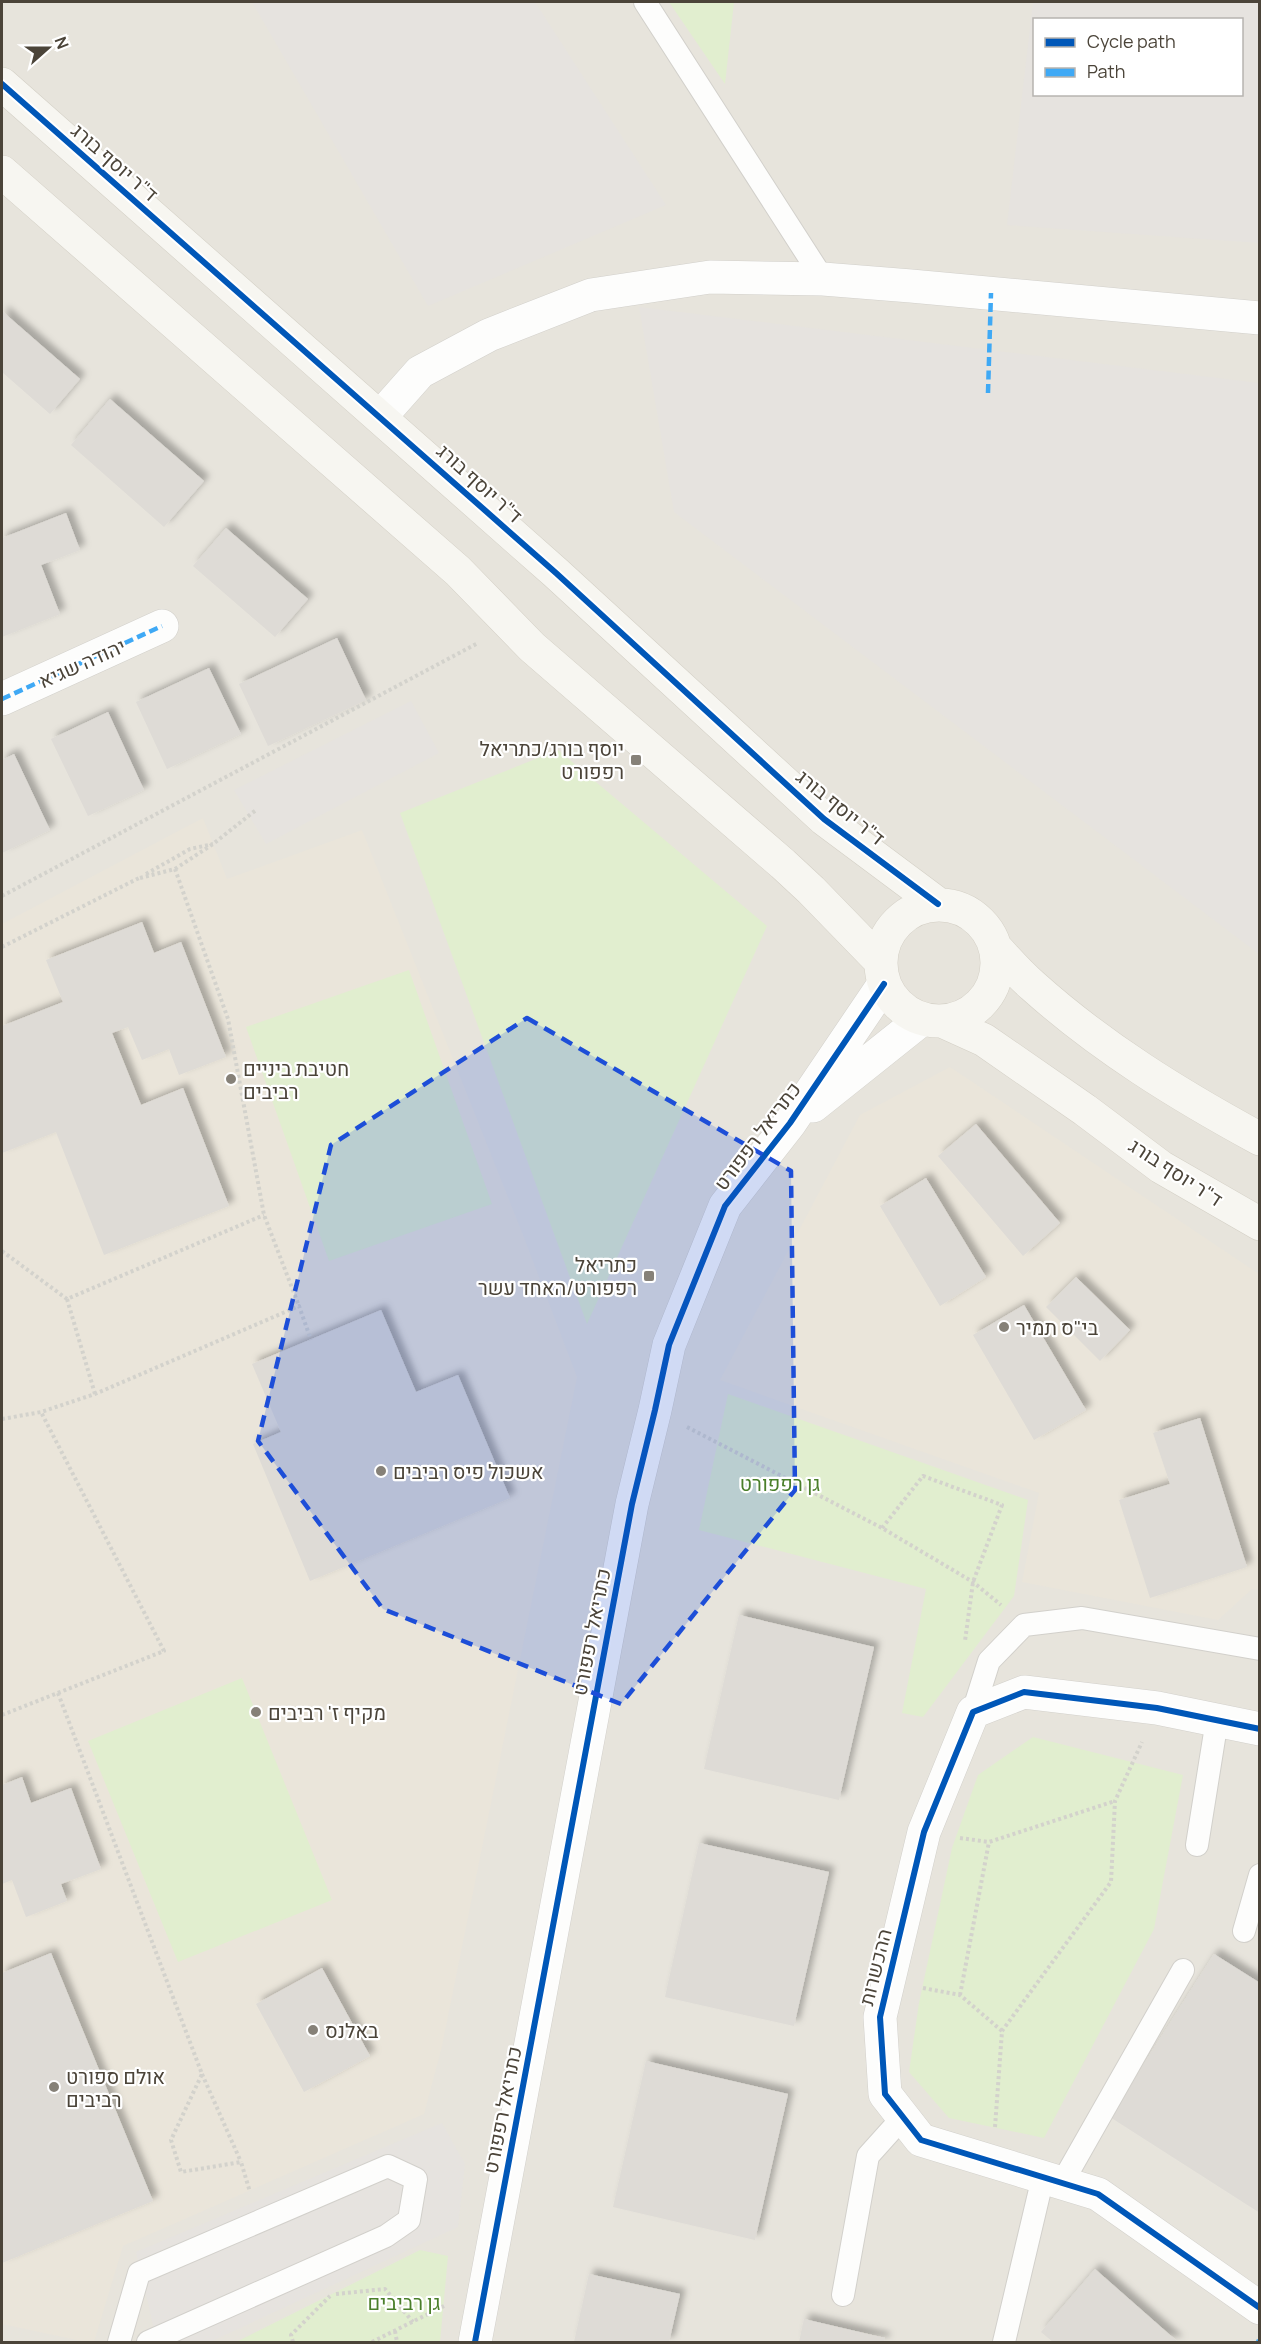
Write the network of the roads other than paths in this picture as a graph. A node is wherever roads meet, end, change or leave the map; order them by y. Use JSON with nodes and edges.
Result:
{"nodes":[{"id":1,"x":645,"y":2,"type":"edge"},
{"id":2,"x":2,"y":84,"type":"edge"},
{"id":3,"x":2,"y":172,"type":"edge"},
{"id":4,"x":823,"y":279,"type":"junction"},
{"id":5,"x":1260,"y":318,"type":"edge"},
{"id":6,"x":381,"y":416,"type":"junction"},
{"id":7,"x":162,"y":626,"type":"dead end"},
{"id":8,"x":2,"y":699,"type":"edge"},
{"id":9,"x":938,"y":904,"type":"junction"},
{"id":10,"x":995,"y":947,"type":"junction"},
{"id":11,"x":882,"y":972,"type":"junction"},
{"id":12,"x":932,"y":1020,"type":"junction"},
{"id":13,"x":790,"y":1124,"type":"junction"},
{"id":14,"x":1260,"y":1139,"type":"edge"},
{"id":15,"x":1260,"y":1224,"type":"edge"},
{"id":16,"x":1260,"y":1649,"type":"edge"},
{"id":17,"x":973,"y":1712,"type":"junction"},
{"id":18,"x":1217,"y":1720,"type":"junction"},
{"id":19,"x":1260,"y":1729,"type":"edge"},
{"id":20,"x":1197,"y":1845,"type":"dead end"},
{"id":21,"x":1260,"y":1875,"type":"edge"},
{"id":22,"x":1244,"y":1931,"type":"dead end"},
{"id":23,"x":1183,"y":1970,"type":"dead end"},
{"id":24,"x":903,"y":2117,"type":"junction"},
{"id":25,"x":1053,"y":2180,"type":"junction"},
{"id":26,"x":843,"y":2295,"type":"dead end"},
{"id":27,"x":1260,"y":2308,"type":"edge"},
{"id":28,"x":119,"y":2343,"type":"edge"},
{"id":29,"x":148,"y":2343,"type":"edge"},
{"id":30,"x":474,"y":2343,"type":"edge"},
{"id":31,"x":1004,"y":2343,"type":"edge"}],
"edges":[{"from":1,"to":4,"type":"lane"},
{"from":2,"to":6,"type":"street","name":"ד\"ר יוסף בורג"},
{"from":3,"to":11,"type":"street"},
{"from":4,"to":5,"type":"street"},
{"from":4,"to":6,"type":"street"},
{"from":6,"to":9,"type":"street","name":"ד\"ר יוסף בורג"},
{"from":7,"to":8,"type":"street","name":"יהודה שגיא"},
{"from":9,"to":10,"type":"street"},
{"from":9,"to":11,"type":"street"},
{"from":10,"to":12,"type":"street"},
{"from":10,"to":14,"type":"street"},
{"from":11,"to":12,"type":"street"},
{"from":11,"to":13,"type":"street","name":"כתריאל רפפורט"},
{"from":12,"to":13,"type":"street","name":"כתריאל רפפורט"},
{"from":12,"to":15,"type":"street","name":"ד\"ר יוסף בורג"},
{"from":13,"to":30,"type":"street","name":"כתריאל רפפורט"},
{"from":16,"to":17,"type":"lane"},
{"from":17,"to":18,"type":"street"},
{"from":17,"to":24,"type":"street","name":"ההכשרות"},
{"from":18,"to":19,"type":"street"},
{"from":18,"to":20,"type":"lane"},
{"from":21,"to":22,"type":"lane"},
{"from":23,"to":25,"type":"lane"},
{"from":24,"to":25,"type":"street","name":"ההכשרות"},
{"from":24,"to":26,"type":"lane"},
{"from":25,"to":27,"type":"street","name":"ההכשרות"},
{"from":25,"to":31,"type":"lane"},
{"from":28,"to":29,"type":"lane"}]}
